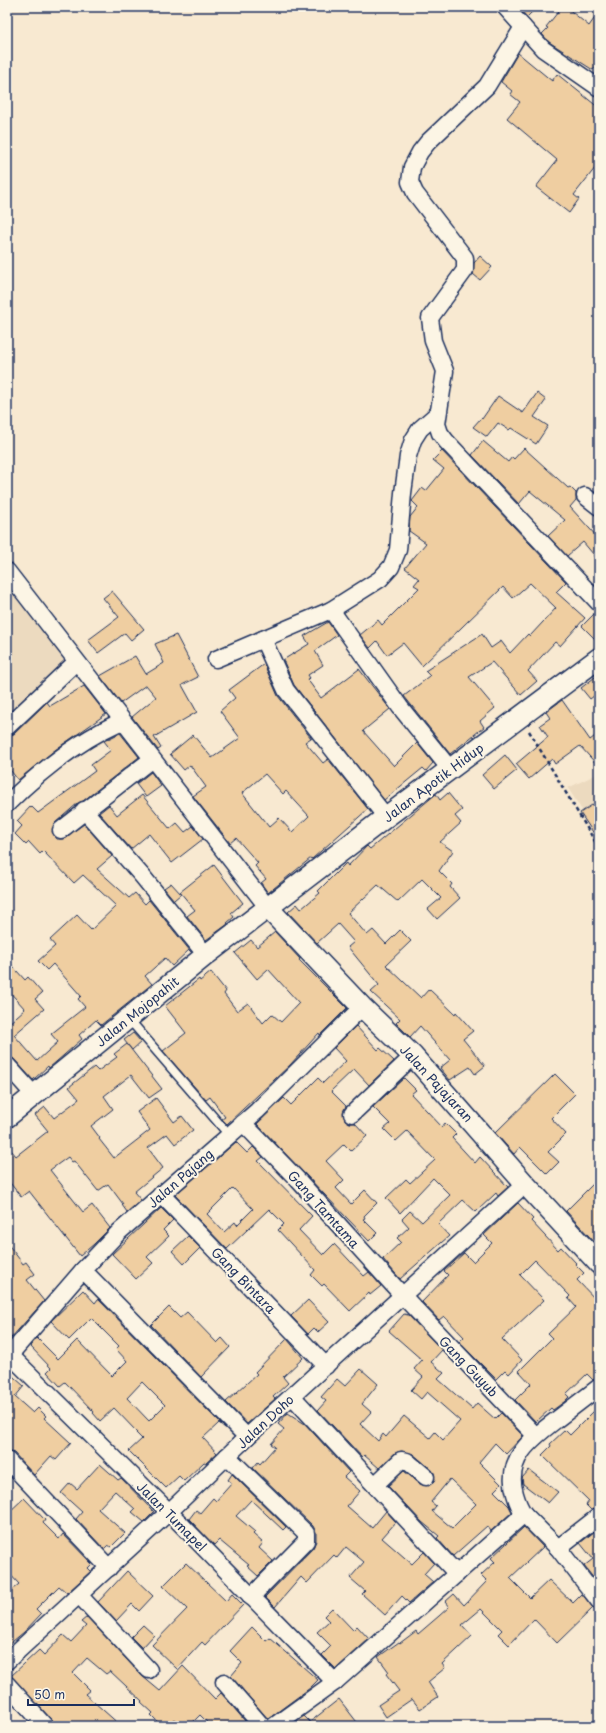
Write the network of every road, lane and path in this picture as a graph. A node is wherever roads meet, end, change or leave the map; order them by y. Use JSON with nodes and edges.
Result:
{"nodes":[{"id":1,"x":505,"y":7,"type":"edge"},
{"id":2,"x":523,"y":27,"type":"junction"},
{"id":3,"x":599,"y":88,"type":"edge"},
{"id":4,"x":437,"y":414,"type":"junction"},
{"id":5,"x":585,"y":496,"type":"dead end"},
{"id":6,"x":599,"y":507,"type":"edge"},
{"id":7,"x":7,"y":571,"type":"edge"},
{"id":8,"x":599,"y":603,"type":"edge"},
{"id":9,"x":331,"y":610,"type":"junction"},
{"id":10,"x":263,"y":639,"type":"junction"},
{"id":11,"x":599,"y":658,"type":"edge"},
{"id":12,"x":216,"y":659,"type":"dead end"},
{"id":13,"x":76,"y":662,"type":"junction"},
{"id":14,"x":520,"y":717,"type":"junction"},
{"id":15,"x":122,"y":721,"type":"junction"},
{"id":16,"x":7,"y":728,"type":"edge"},
{"id":17,"x":152,"y":758,"type":"junction"},
{"id":18,"x":450,"y":769,"type":"junction"},
{"id":19,"x":7,"y":804,"type":"edge"},
{"id":20,"x":84,"y":810,"type":"junction"},
{"id":21,"x":386,"y":817,"type":"junction"},
{"id":22,"x":61,"y":830,"type":"dead end"},
{"id":23,"x":599,"y":848,"type":"edge"},
{"id":24,"x":268,"y":908,"type":"junction"},
{"id":25,"x":206,"y":955,"type":"junction"},
{"id":26,"x":362,"y":1008,"type":"junction"},
{"id":27,"x":128,"y":1018,"type":"junction"},
{"id":28,"x":413,"y":1056,"type":"junction"},
{"id":29,"x":7,"y":1065,"type":"edge"},
{"id":30,"x":34,"y":1095,"type":"junction"},
{"id":31,"x":352,"y":1114,"type":"dead end"},
{"id":32,"x":7,"y":1117,"type":"edge"},
{"id":33,"x":243,"y":1123,"type":"junction"},
{"id":34,"x":229,"y":1135,"type":"junction"},
{"id":35,"x":525,"y":1184,"type":"junction"},
{"id":36,"x":161,"y":1194,"type":"junction"},
{"id":37,"x":599,"y":1264,"type":"edge"},
{"id":38,"x":83,"y":1270,"type":"junction"},
{"id":39,"x":403,"y":1296,"type":"junction"},
{"id":40,"x":8,"y":1355,"type":"edge"},
{"id":41,"x":326,"y":1366,"type":"junction"},
{"id":42,"x":599,"y":1387,"type":"edge"},
{"id":43,"x":292,"y":1396,"type":"junction"},
{"id":44,"x":536,"y":1436,"type":"junction"},
{"id":45,"x":247,"y":1437,"type":"junction"},
{"id":46,"x":227,"y":1456,"type":"junction"},
{"id":47,"x":7,"y":1460,"type":"edge"},
{"id":48,"x":426,"y":1477,"type":"dead end"},
{"id":49,"x":375,"y":1485,"type":"junction"},
{"id":50,"x":169,"y":1512,"type":"junction"},
{"id":51,"x":524,"y":1514,"type":"junction"},
{"id":52,"x":599,"y":1516,"type":"edge"},
{"id":53,"x":558,"y":1548,"type":"junction"},
{"id":54,"x":109,"y":1568,"type":"junction"},
{"id":55,"x":457,"y":1574,"type":"junction"},
{"id":56,"x":79,"y":1595,"type":"junction"},
{"id":57,"x":251,"y":1597,"type":"junction"},
{"id":58,"x":599,"y":1601,"type":"edge"},
{"id":59,"x":7,"y":1661,"type":"edge"},
{"id":60,"x":149,"y":1670,"type":"dead end"},
{"id":61,"x":224,"y":1682,"type":"dead end"},
{"id":62,"x":335,"y":1682,"type":"junction"},
{"id":63,"x":7,"y":1684,"type":"edge"},
{"id":64,"x":45,"y":1726,"type":"edge"},
{"id":65,"x":262,"y":1726,"type":"edge"},
{"id":66,"x":274,"y":1726,"type":"edge"}],
"edges":[{"from":1,"to":2,"type":"street"},
{"from":2,"to":3,"type":"street"},
{"from":2,"to":4,"type":"street"},
{"from":4,"to":8,"type":"street"},
{"from":4,"to":9,"type":"street"},
{"from":5,"to":6,"type":"street"},
{"from":7,"to":13,"type":"street"},
{"from":9,"to":10,"type":"street"},
{"from":9,"to":18,"type":"street"},
{"from":10,"to":12,"type":"street"},
{"from":10,"to":21,"type":"street"},
{"from":11,"to":14,"type":"street","name":"Jalan Apotik Hidup"},
{"from":13,"to":15,"type":"street"},
{"from":13,"to":16,"type":"street"},
{"from":14,"to":18,"type":"street","name":"Jalan Apotik Hidup"},
{"from":14,"to":23,"type":"path"},
{"from":15,"to":17,"type":"street"},
{"from":15,"to":19,"type":"street"},
{"from":17,"to":20,"type":"street"},
{"from":17,"to":24,"type":"street"},
{"from":18,"to":21,"type":"street","name":"Jalan Apotik Hidup"},
{"from":20,"to":22,"type":"street"},
{"from":20,"to":25,"type":"street"},
{"from":21,"to":24,"type":"street","name":"Jalan Apotik Hidup"},
{"from":24,"to":25,"type":"street","name":"Jalan Mojopahit"},
{"from":24,"to":26,"type":"street","name":"Jalan Pajajaran"},
{"from":25,"to":27,"type":"street","name":"Jalan Mojopahit"},
{"from":26,"to":28,"type":"street","name":"Jalan Pajajaran"},
{"from":26,"to":33,"type":"street","name":"Jalan Pajang"},
{"from":27,"to":30,"type":"street","name":"Jalan Mojopahit"},
{"from":27,"to":34,"type":"lane"},
{"from":28,"to":31,"type":"street"},
{"from":28,"to":35,"type":"street","name":"Jalan Pajajaran"},
{"from":29,"to":30,"type":"street"},
{"from":30,"to":32,"type":"street","name":"Jalan Mojopahit"},
{"from":33,"to":34,"type":"street","name":"Jalan Pajang"},
{"from":33,"to":39,"type":"street","name":"Gang Tamtama"},
{"from":34,"to":36,"type":"street","name":"Jalan Pajang"},
{"from":35,"to":37,"type":"street","name":"Jalan Pajajaran"},
{"from":35,"to":39,"type":"street","name":"Jalan Doho"},
{"from":36,"to":38,"type":"street","name":"Jalan Pajang"},
{"from":36,"to":41,"type":"street","name":"Gang Bintara"},
{"from":38,"to":40,"type":"street","name":"Jalan Pajang"},
{"from":38,"to":45,"type":"street"},
{"from":39,"to":41,"type":"street","name":"Jalan Doho"},
{"from":39,"to":44,"type":"street","name":"Gang Guyub"},
{"from":40,"to":50,"type":"street","name":"Jalan Tumapel"},
{"from":41,"to":43,"type":"street","name":"Jalan Doho"},
{"from":42,"to":44,"type":"street"},
{"from":43,"to":45,"type":"street","name":"Jalan Doho"},
{"from":43,"to":49,"type":"street"},
{"from":44,"to":51,"type":"street"},
{"from":45,"to":46,"type":"street","name":"Jalan Doho"},
{"from":46,"to":50,"type":"street","name":"Jalan Doho"},
{"from":46,"to":57,"type":"street"},
{"from":47,"to":54,"type":"street"},
{"from":48,"to":49,"type":"street"},
{"from":49,"to":55,"type":"street"},
{"from":50,"to":54,"type":"street","name":"Jalan Doho"},
{"from":50,"to":57,"type":"street","name":"Jalan Tumapel"},
{"from":51,"to":53,"type":"street"},
{"from":51,"to":55,"type":"street"},
{"from":52,"to":53,"type":"street"},
{"from":53,"to":58,"type":"street"},
{"from":54,"to":56,"type":"street","name":"Jalan Doho"},
{"from":55,"to":62,"type":"street"},
{"from":56,"to":59,"type":"street","name":"Jalan Doho"},
{"from":56,"to":60,"type":"street"},
{"from":57,"to":62,"type":"street","name":"Jalan Tumapel"},
{"from":61,"to":65,"type":"street"},
{"from":62,"to":66,"type":"street"},
{"from":63,"to":64,"type":"street"}]}
